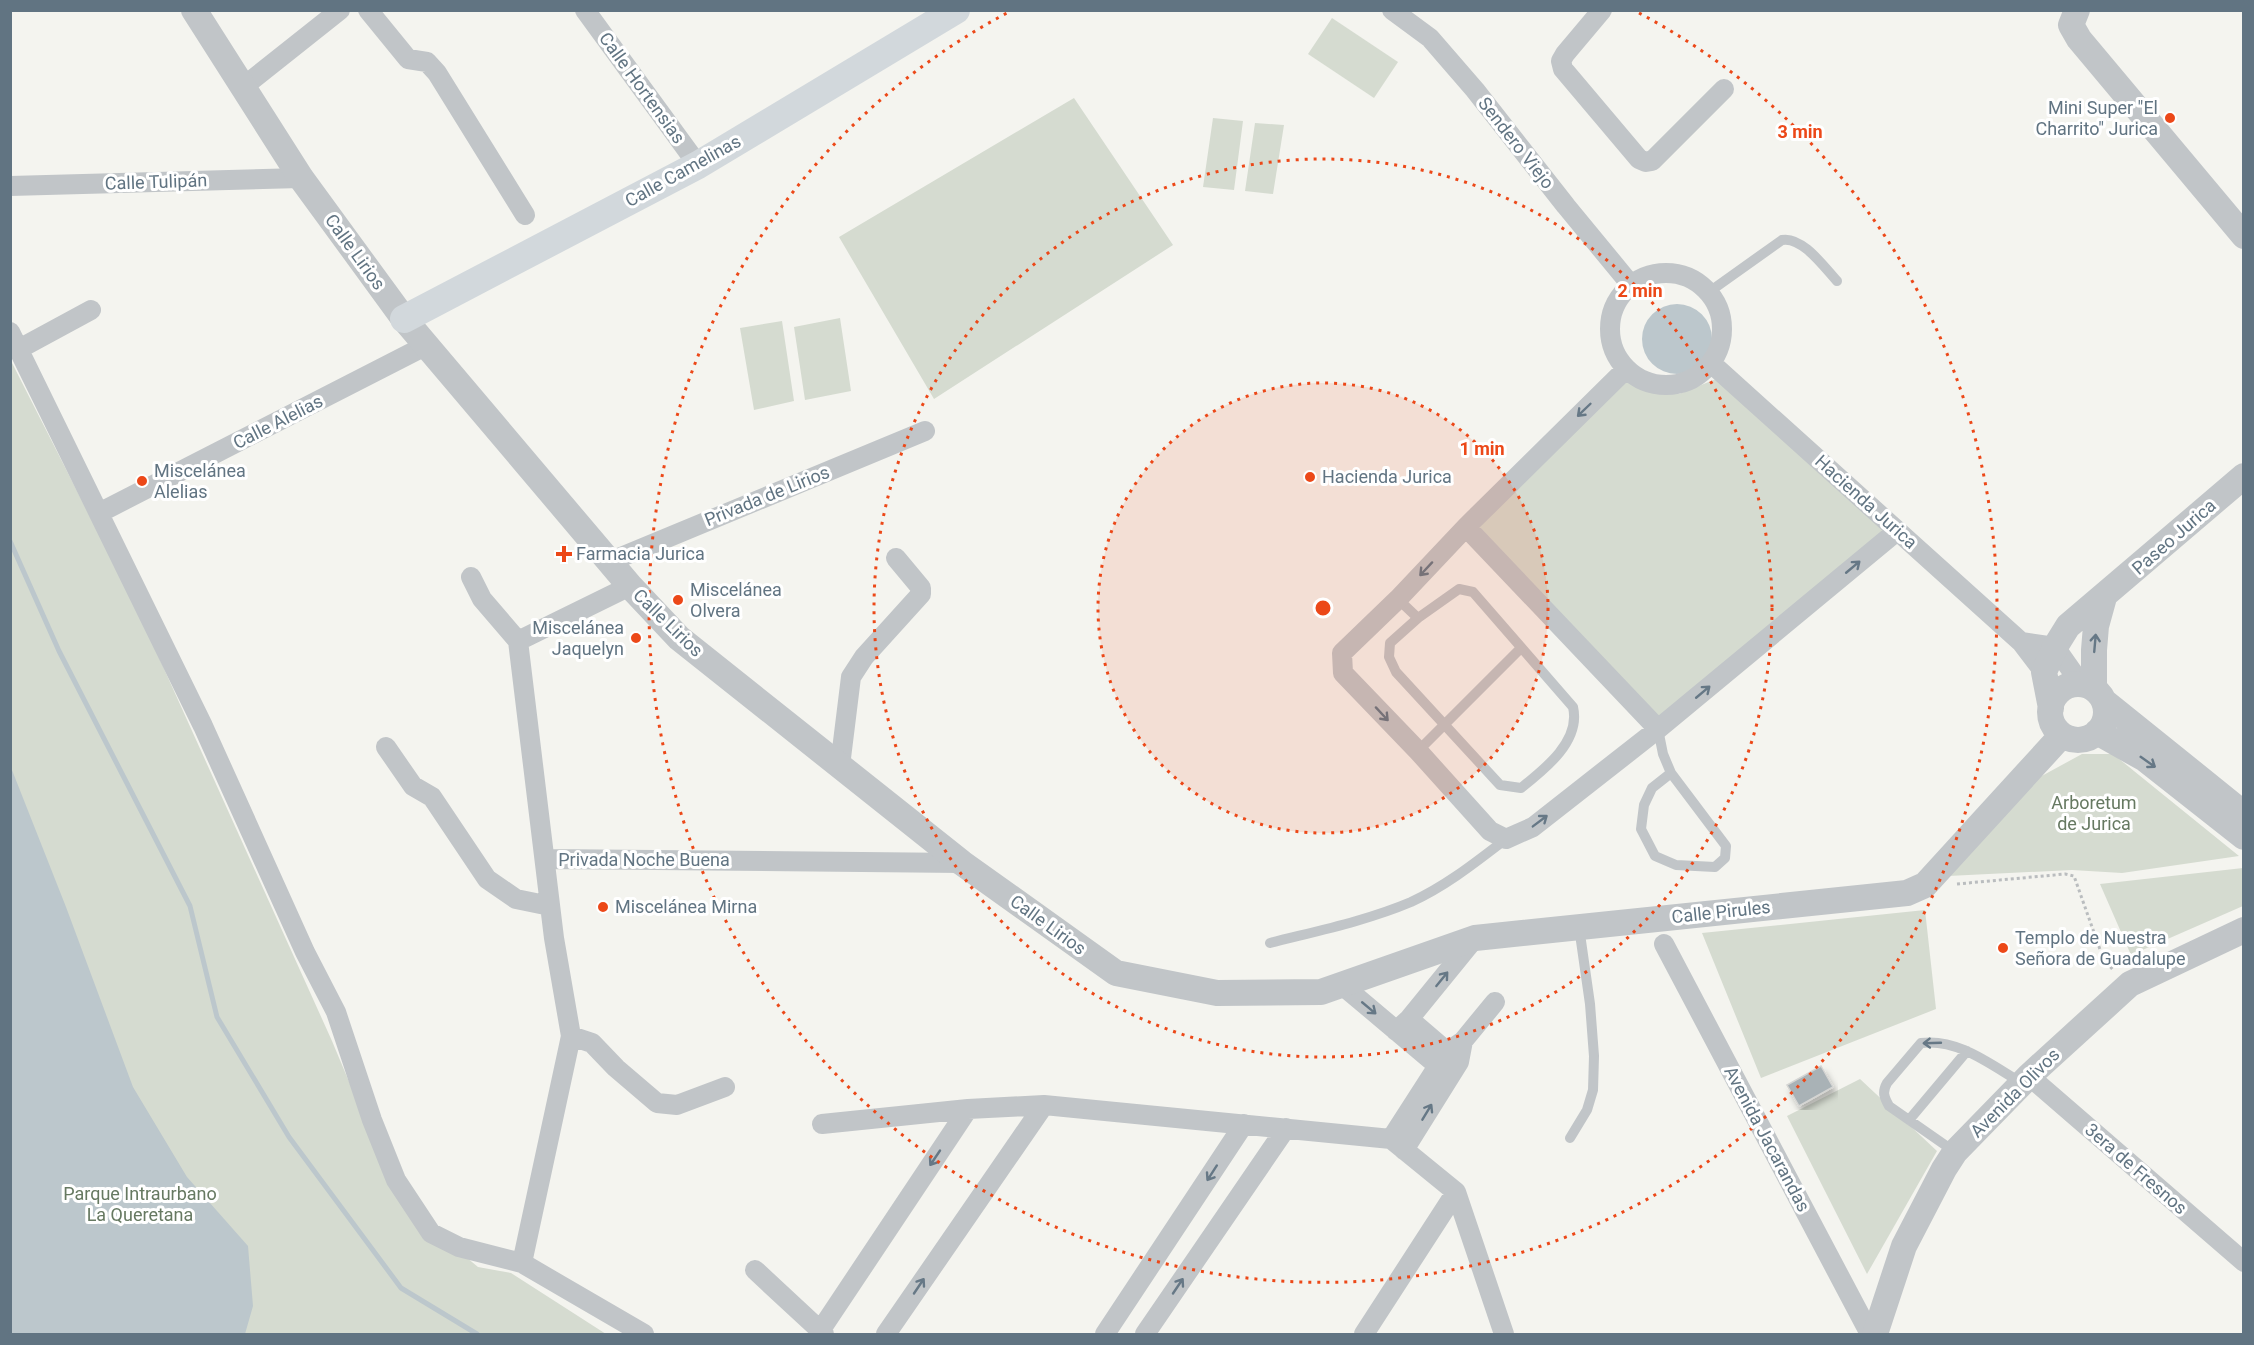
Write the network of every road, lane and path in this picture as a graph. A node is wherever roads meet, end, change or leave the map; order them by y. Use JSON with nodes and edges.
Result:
{"nodes":[{"id":1,"x":194,"y":10,"type":"edge"},
{"id":2,"x":368,"y":10,"type":"edge"},
{"id":3,"x":585,"y":10,"type":"edge"},
{"id":4,"x":956,"y":10,"type":"edge"},
{"id":5,"x":1392,"y":10,"type":"edge"},
{"id":6,"x":1602,"y":10,"type":"edge"},
{"id":7,"x":2077,"y":10,"type":"edge"},
{"id":8,"x":338,"y":11,"type":"edge"},
{"id":9,"x":243,"y":87,"type":"junction"},
{"id":10,"x":1724,"y":89,"type":"dead end"},
{"id":11,"x":698,"y":165,"type":"junction"},
{"id":12,"x":300,"y":178,"type":"junction"},
{"id":13,"x":10,"y":186,"type":"edge"},
{"id":14,"x":525,"y":215,"type":"dead end"},
{"id":15,"x":2244,"y":236,"type":"edge"},
{"id":16,"x":1838,"y":282,"type":"dead end"},
{"id":17,"x":1631,"y":285,"type":"junction"},
{"id":18,"x":1709,"y":292,"type":"junction"},
{"id":19,"x":91,"y":310,"type":"dead end"},
{"id":20,"x":404,"y":319,"type":"junction"},
{"id":21,"x":15,"y":340,"type":"edge"},
{"id":22,"x":425,"y":346,"type":"junction"},
{"id":23,"x":1711,"y":363,"type":"junction"},
{"id":24,"x":1626,"y":369,"type":"junction"},
{"id":25,"x":925,"y":431,"type":"dead end"},
{"id":26,"x":2244,"y":476,"type":"edge"},
{"id":27,"x":99,"y":513,"type":"junction"},
{"id":28,"x":1466,"y":526,"type":"junction"},
{"id":29,"x":1897,"y":531,"type":"junction"},
{"id":30,"x":896,"y":558,"type":"dead end"},
{"id":31,"x":609,"y":562,"type":"junction"},
{"id":32,"x":471,"y":577,"type":"dead end"},
{"id":33,"x":630,"y":586,"type":"junction"},
{"id":34,"x":2104,"y":597,"type":"junction"},
{"id":35,"x":1398,"y":599,"type":"junction"},
{"id":36,"x":1418,"y":618,"type":"junction"},
{"id":37,"x":518,"y":641,"type":"junction"},
{"id":38,"x":2021,"y":642,"type":"junction"},
{"id":39,"x":2055,"y":647,"type":"junction"},
{"id":40,"x":1521,"y":648,"type":"junction"},
{"id":41,"x":2044,"y":672,"type":"junction"},
{"id":42,"x":2093,"y":691,"type":"junction"},
{"id":43,"x":2050,"y":708,"type":"junction"},
{"id":44,"x":1444,"y":725,"type":"junction"},
{"id":45,"x":1658,"y":729,"type":"junction"},
{"id":46,"x":2097,"y":732,"type":"junction"},
{"id":47,"x":2062,"y":735,"type":"junction"},
{"id":48,"x":386,"y":747,"type":"dead end"},
{"id":49,"x":1418,"y":751,"type":"junction"},
{"id":50,"x":840,"y":766,"type":"junction"},
{"id":51,"x":1671,"y":773,"type":"junction"},
{"id":52,"x":2244,"y":814,"type":"edge"},
{"id":53,"x":2244,"y":837,"type":"edge"},
{"id":54,"x":1506,"y":839,"type":"junction"},
{"id":55,"x":545,"y":859,"type":"junction"},
{"id":56,"x":962,"y":863,"type":"junction"},
{"id":57,"x":1930,"y":880,"type":"junction"},
{"id":58,"x":550,"y":906,"type":"junction"},
{"id":59,"x":1578,"y":927,"type":"junction"},
{"id":60,"x":2244,"y":930,"type":"edge"},
{"id":61,"x":1476,"y":938,"type":"junction"},
{"id":62,"x":1270,"y":943,"type":"dead end"},
{"id":63,"x":1664,"y":944,"type":"dead end"},
{"id":64,"x":1331,"y":988,"type":"junction"},
{"id":65,"x":2126,"y":988,"type":"junction"},
{"id":66,"x":1495,"y":1002,"type":"dead end"},
{"id":67,"x":1403,"y":1025,"type":"junction"},
{"id":68,"x":572,"y":1036,"type":"junction"},
{"id":69,"x":1967,"y":1051,"type":"junction"},
{"id":70,"x":1451,"y":1059,"type":"junction"},
{"id":71,"x":2025,"y":1080,"type":"junction"},
{"id":72,"x":725,"y":1087,"type":"dead end"},
{"id":73,"x":1044,"y":1105,"type":"junction"},
{"id":74,"x":968,"y":1109,"type":"junction"},
{"id":75,"x":1909,"y":1120,"type":"junction"},
{"id":76,"x":822,"y":1124,"type":"dead end"},
{"id":77,"x":1244,"y":1124,"type":"junction"},
{"id":78,"x":1286,"y":1128,"type":"junction"},
{"id":79,"x":1570,"y":1138,"type":"dead end"},
{"id":80,"x":1397,"y":1144,"type":"junction"},
{"id":81,"x":1955,"y":1152,"type":"junction"},
{"id":82,"x":1456,"y":1192,"type":"junction"},
{"id":83,"x":2244,"y":1262,"type":"edge"},
{"id":84,"x":522,"y":1263,"type":"junction"},
{"id":85,"x":755,"y":1270,"type":"dead end"},
{"id":86,"x":1123,"y":1307,"type":"junction"},
{"id":87,"x":1148,"y":1330,"type":"edge"},
{"id":88,"x":822,"y":1333,"type":"edge"},
{"id":89,"x":644,"y":1335,"type":"edge"},
{"id":90,"x":886,"y":1335,"type":"edge"},
{"id":91,"x":1105,"y":1335,"type":"edge"},
{"id":92,"x":1364,"y":1335,"type":"edge"},
{"id":93,"x":1504,"y":1335,"type":"edge"},
{"id":94,"x":1870,"y":1335,"type":"edge"},
{"id":95,"x":1875,"y":1335,"type":"edge"}],
"edges":[{"from":1,"to":9,"type":"street","name":"Calle Lirios"},
{"from":2,"to":14,"type":"street"},
{"from":3,"to":11,"type":"street","name":"Calle Hortensias"},
{"from":4,"to":11,"type":"main road","name":"Calle Camelinas"},
{"from":5,"to":17,"type":"street","name":"Sendero Viejo"},
{"from":6,"to":10,"type":"street"},
{"from":7,"to":15,"type":"street"},
{"from":8,"to":9,"type":"street"},
{"from":9,"to":12,"type":"street","name":"Calle Lirios"},
{"from":11,"to":20,"type":"main road","name":"Calle Camelinas"},
{"from":12,"to":13,"type":"street","name":"Calle Tulipán"},
{"from":12,"to":20,"type":"street","name":"Calle Lirios"},
{"from":16,"to":18,"type":"lane"},
{"from":17,"to":18,"type":"street"},
{"from":17,"to":24,"type":"street"},
{"from":18,"to":23,"type":"street"},
{"from":19,"to":21,"type":"street"},
{"from":20,"to":22,"type":"street","name":"Calle Lirios"},
{"from":21,"to":27,"type":"street"},
{"from":22,"to":27,"type":"street","name":"Calle Alelias"},
{"from":22,"to":31,"type":"street","name":"Calle Lirios"},
{"from":23,"to":24,"type":"street"},
{"from":23,"to":29,"type":"street","name":"Hacienda Jurica"},
{"from":24,"to":28,"type":"street","one_way":true},
{"from":25,"to":31,"type":"street","name":"Privada de Lirios"},
{"from":26,"to":34,"type":"street","name":"Paseo Jurica"},
{"from":27,"to":84,"type":"street"},
{"from":28,"to":35,"type":"street","one_way":true},
{"from":28,"to":45,"type":"street"},
{"from":29,"to":38,"type":"street","name":"Hacienda Jurica"},
{"from":45,"to":29,"type":"street","one_way":true},
{"from":30,"to":50,"type":"street"},
{"from":31,"to":33,"type":"street","name":"Calle Lirios"},
{"from":32,"to":37,"type":"street"},
{"from":33,"to":37,"type":"street"},
{"from":33,"to":50,"type":"street","name":"Calle Lirios"},
{"from":34,"to":39,"type":"street","name":"Paseo Jurica"},
{"from":42,"to":34,"type":"street","one_way":true},
{"from":35,"to":36,"type":"lane"},
{"from":35,"to":49,"type":"street","one_way":true},
{"from":36,"to":40,"type":"lane"},
{"from":36,"to":44,"type":"lane"},
{"from":37,"to":55,"type":"street","name":"Privada Noche Buena"},
{"from":38,"to":39,"type":"street"},
{"from":38,"to":41,"type":"street","name":"Hacienda Jurica"},
{"from":39,"to":41,"type":"street","name":"Paseo Jurica"},
{"from":39,"to":42,"type":"street"},
{"from":40,"to":44,"type":"lane"},
{"from":40,"to":44,"type":"lane"},
{"from":41,"to":43,"type":"street"},
{"from":42,"to":43,"type":"street"},
{"from":42,"to":46,"type":"street"},
{"from":42,"to":52,"type":"street"},
{"from":43,"to":47,"type":"street"},
{"from":44,"to":49,"type":"lane"},
{"from":45,"to":51,"type":"lane"},
{"from":54,"to":45,"type":"street","one_way":true},
{"from":46,"to":47,"type":"street"},
{"from":46,"to":53,"type":"street","one_way":true},
{"from":47,"to":57,"type":"street","name":"Calle Pirules"},
{"from":48,"to":58,"type":"street"},
{"from":49,"to":54,"type":"street"},
{"from":50,"to":56,"type":"street","name":"Calle Lirios"},
{"from":51,"to":51,"type":"lane"},
{"from":54,"to":62,"type":"lane"},
{"from":55,"to":56,"type":"street","name":"Privada Noche Buena"},
{"from":55,"to":58,"type":"street"},
{"from":56,"to":64,"type":"street","name":"Calle Lirios"},
{"from":57,"to":59,"type":"street","name":"Calle Pirules"},
{"from":57,"to":65,"type":"path"},
{"from":58,"to":68,"type":"street"},
{"from":59,"to":61,"type":"street","name":"Calle Pirules"},
{"from":59,"to":79,"type":"lane"},
{"from":60,"to":65,"type":"street","name":"Avenida Olivos"},
{"from":61,"to":64,"type":"street","name":"Calle Pirules"},
{"from":67,"to":61,"type":"street","one_way":true},
{"from":63,"to":94,"type":"street","name":"Avenida Jacarandas"},
{"from":64,"to":67,"type":"street","one_way":true},
{"from":65,"to":71,"type":"street","name":"Avenida Olivos"},
{"from":66,"to":70,"type":"street"},
{"from":67,"to":70,"type":"street"},
{"from":68,"to":72,"type":"street"},
{"from":68,"to":84,"type":"street"},
{"from":69,"to":71,"type":"lane"},
{"from":69,"to":75,"type":"lane"},
{"from":69,"to":75,"type":"lane","one_way":true},
{"from":70,"to":80,"type":"street"},
{"from":71,"to":81,"type":"street","name":"Avenida Olivos"},
{"from":71,"to":83,"type":"street","name":"3era de Fresnos"},
{"from":73,"to":74,"type":"street"},
{"from":73,"to":77,"type":"street"},
{"from":90,"to":73,"type":"street","one_way":true},
{"from":74,"to":76,"type":"street"},
{"from":74,"to":88,"type":"street","one_way":true},
{"from":75,"to":81,"type":"lane"},
{"from":77,"to":78,"type":"street"},
{"from":77,"to":86,"type":"street","one_way":true},
{"from":78,"to":80,"type":"street"},
{"from":87,"to":78,"type":"street","one_way":true},
{"from":80,"to":82,"type":"street"},
{"from":81,"to":95,"type":"street","name":"Avenida Olivos"},
{"from":82,"to":92,"type":"street"},
{"from":82,"to":93,"type":"street"},
{"from":84,"to":89,"type":"street"},
{"from":85,"to":88,"type":"street"},
{"from":86,"to":87,"type":"street"},
{"from":86,"to":91,"type":"street"}]}
